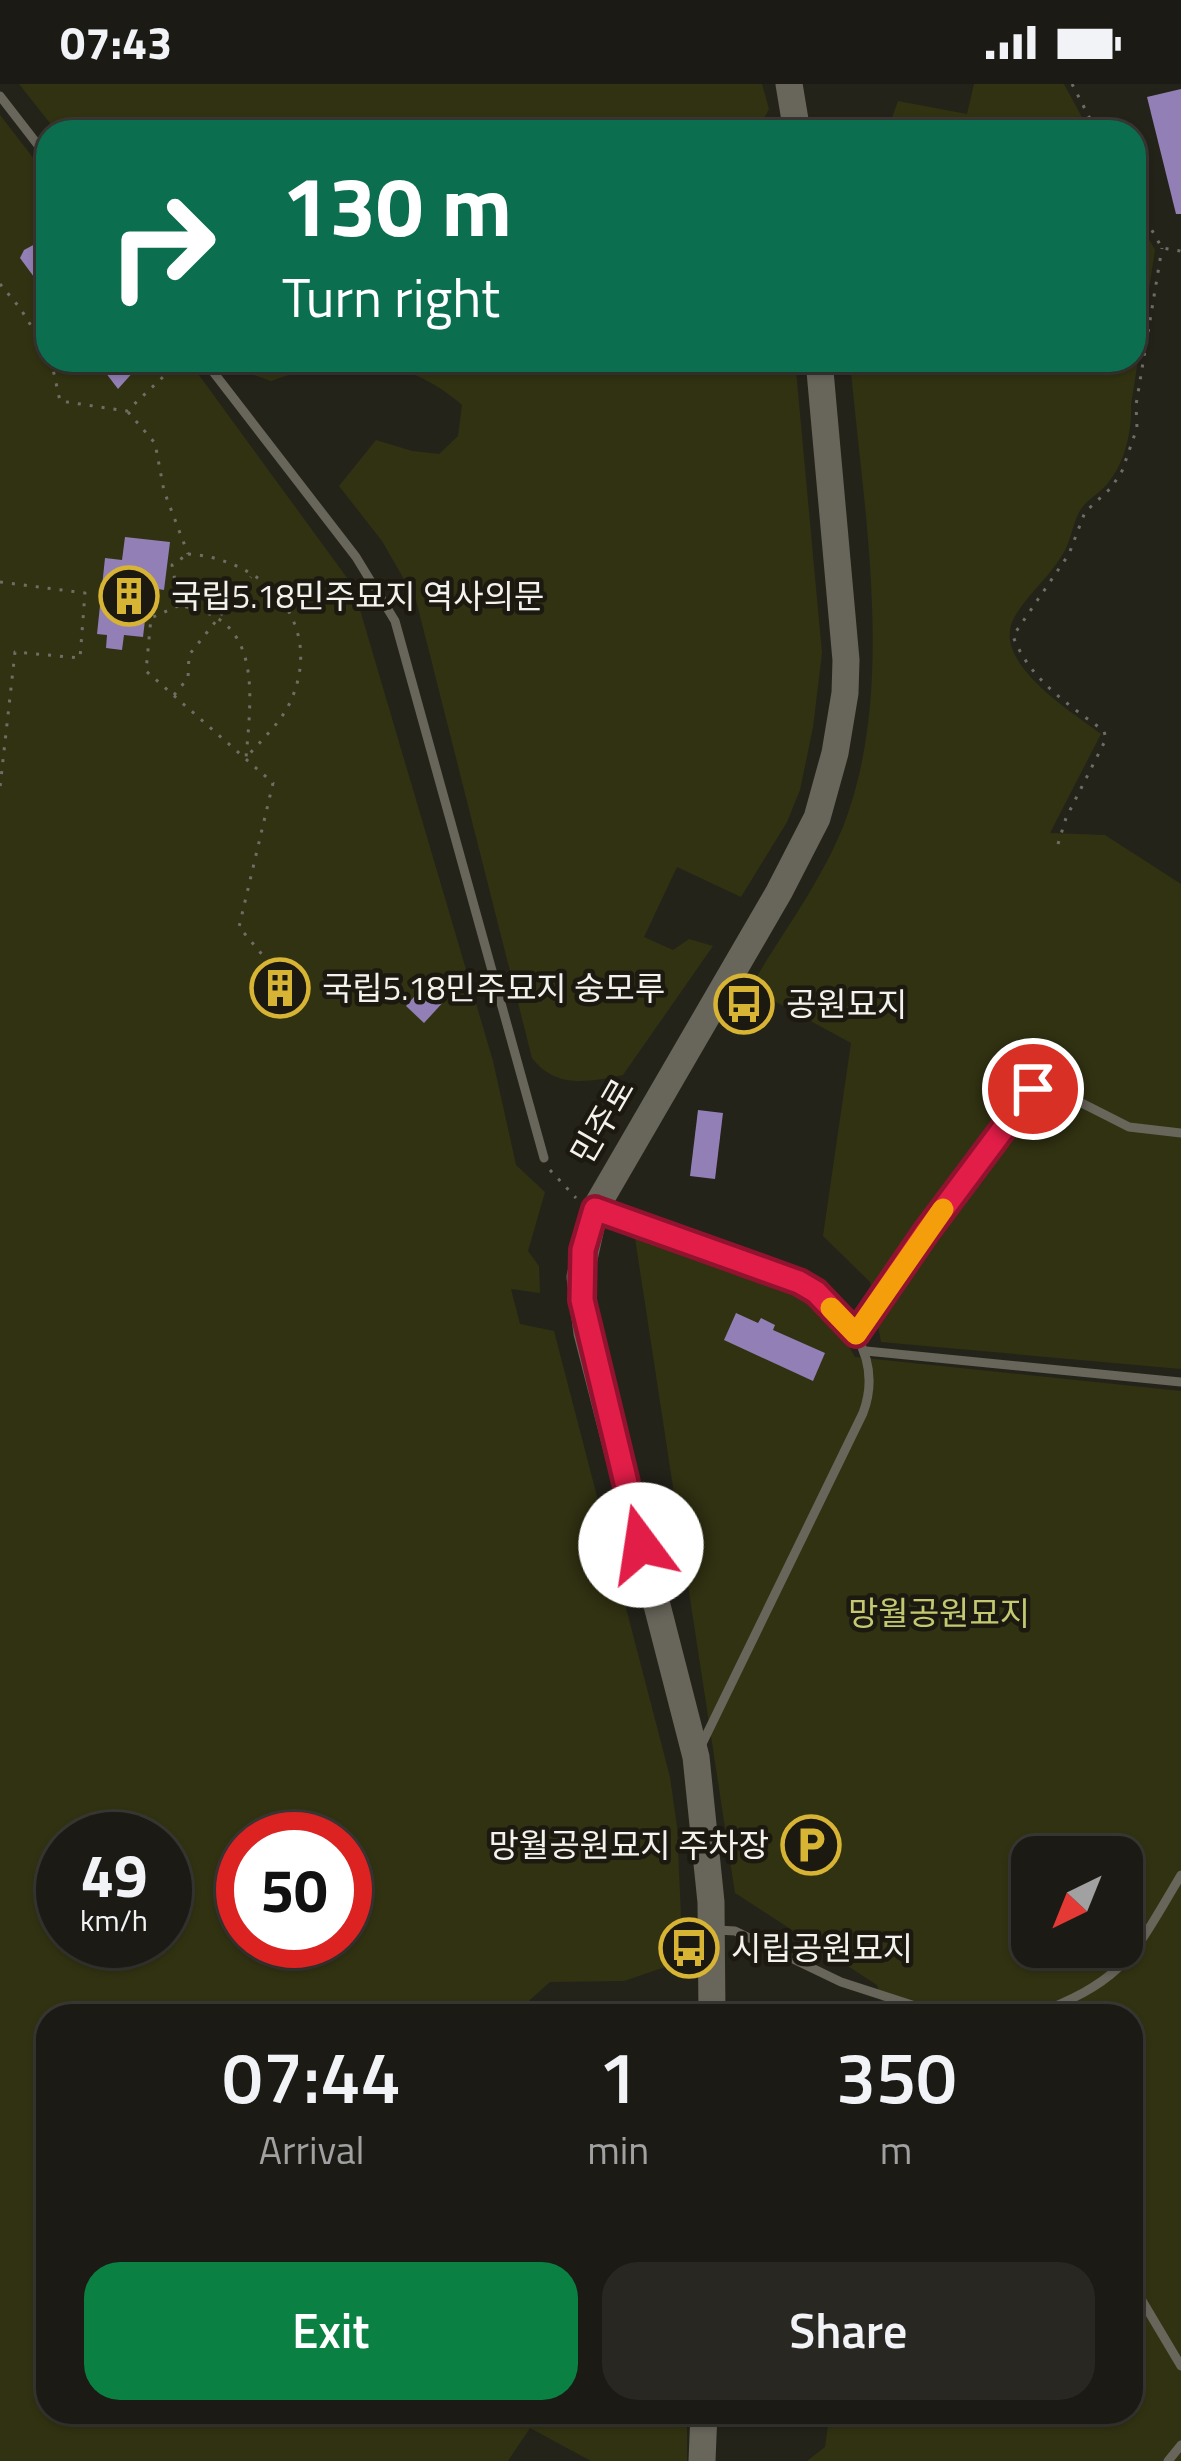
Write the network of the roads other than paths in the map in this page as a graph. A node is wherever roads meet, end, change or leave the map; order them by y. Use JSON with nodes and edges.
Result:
{"nodes":[{"id":1,"x":789,"y":84,"type":"edge"},
{"id":2,"x":0,"y":96,"type":"edge"},
{"id":3,"x":795,"y":120,"type":"edge"},
{"id":4,"x":36,"y":142,"type":"edge"},
{"id":5,"x":213,"y":372,"type":"edge"},
{"id":6,"x":820,"y":372,"type":"edge"},
{"id":7,"x":1181,"y":1133,"type":"edge"},
{"id":8,"x":544,"y":1158,"type":"road end"},
{"id":9,"x":595,"y":1209,"type":"junction"},
{"id":10,"x":856,"y":1334,"type":"junction"},
{"id":11,"x":866,"y":1351,"type":"junction"},
{"id":12,"x":1181,"y":1382,"type":"edge"},
{"id":13,"x":696,"y":1757,"type":"junction"},
{"id":14,"x":1181,"y":1875,"type":"edge"},
{"id":15,"x":711,"y":1930,"type":"junction"},
{"id":16,"x":712,"y":2004,"type":"edge"},
{"id":17,"x":909,"y":2004,"type":"edge"},
{"id":18,"x":1062,"y":2004,"type":"edge"},
{"id":19,"x":1143,"y":2302,"type":"edge"},
{"id":20,"x":1181,"y":2366,"type":"edge"},
{"id":21,"x":704,"y":2424,"type":"edge"},
{"id":22,"x":1181,"y":2445,"type":"edge"},
{"id":23,"x":702,"y":2461,"type":"edge"},
{"id":24,"x":1168,"y":2461,"type":"edge"}],
"edges":[{"from":1,"to":3,"type":"main road"},
{"from":2,"to":4,"type":"lane"},
{"from":5,"to":8,"type":"lane"},
{"from":6,"to":9,"type":"main road","name":"민주로"},
{"from":7,"to":10,"type":"lane"},
{"from":9,"to":10,"type":"lane"},
{"from":9,"to":13,"type":"main road","name":"민주로"},
{"from":10,"to":11,"type":"lane"},
{"from":11,"to":12,"type":"lane"},
{"from":11,"to":13,"type":"lane"},
{"from":13,"to":15,"type":"main road","name":"민주로"},
{"from":14,"to":18,"type":"lane"},
{"from":15,"to":16,"type":"main road","name":"민주로"},
{"from":15,"to":17,"type":"lane"},
{"from":19,"to":20,"type":"lane"},
{"from":21,"to":23,"type":"main road"},
{"from":22,"to":24,"type":"lane"}]}
